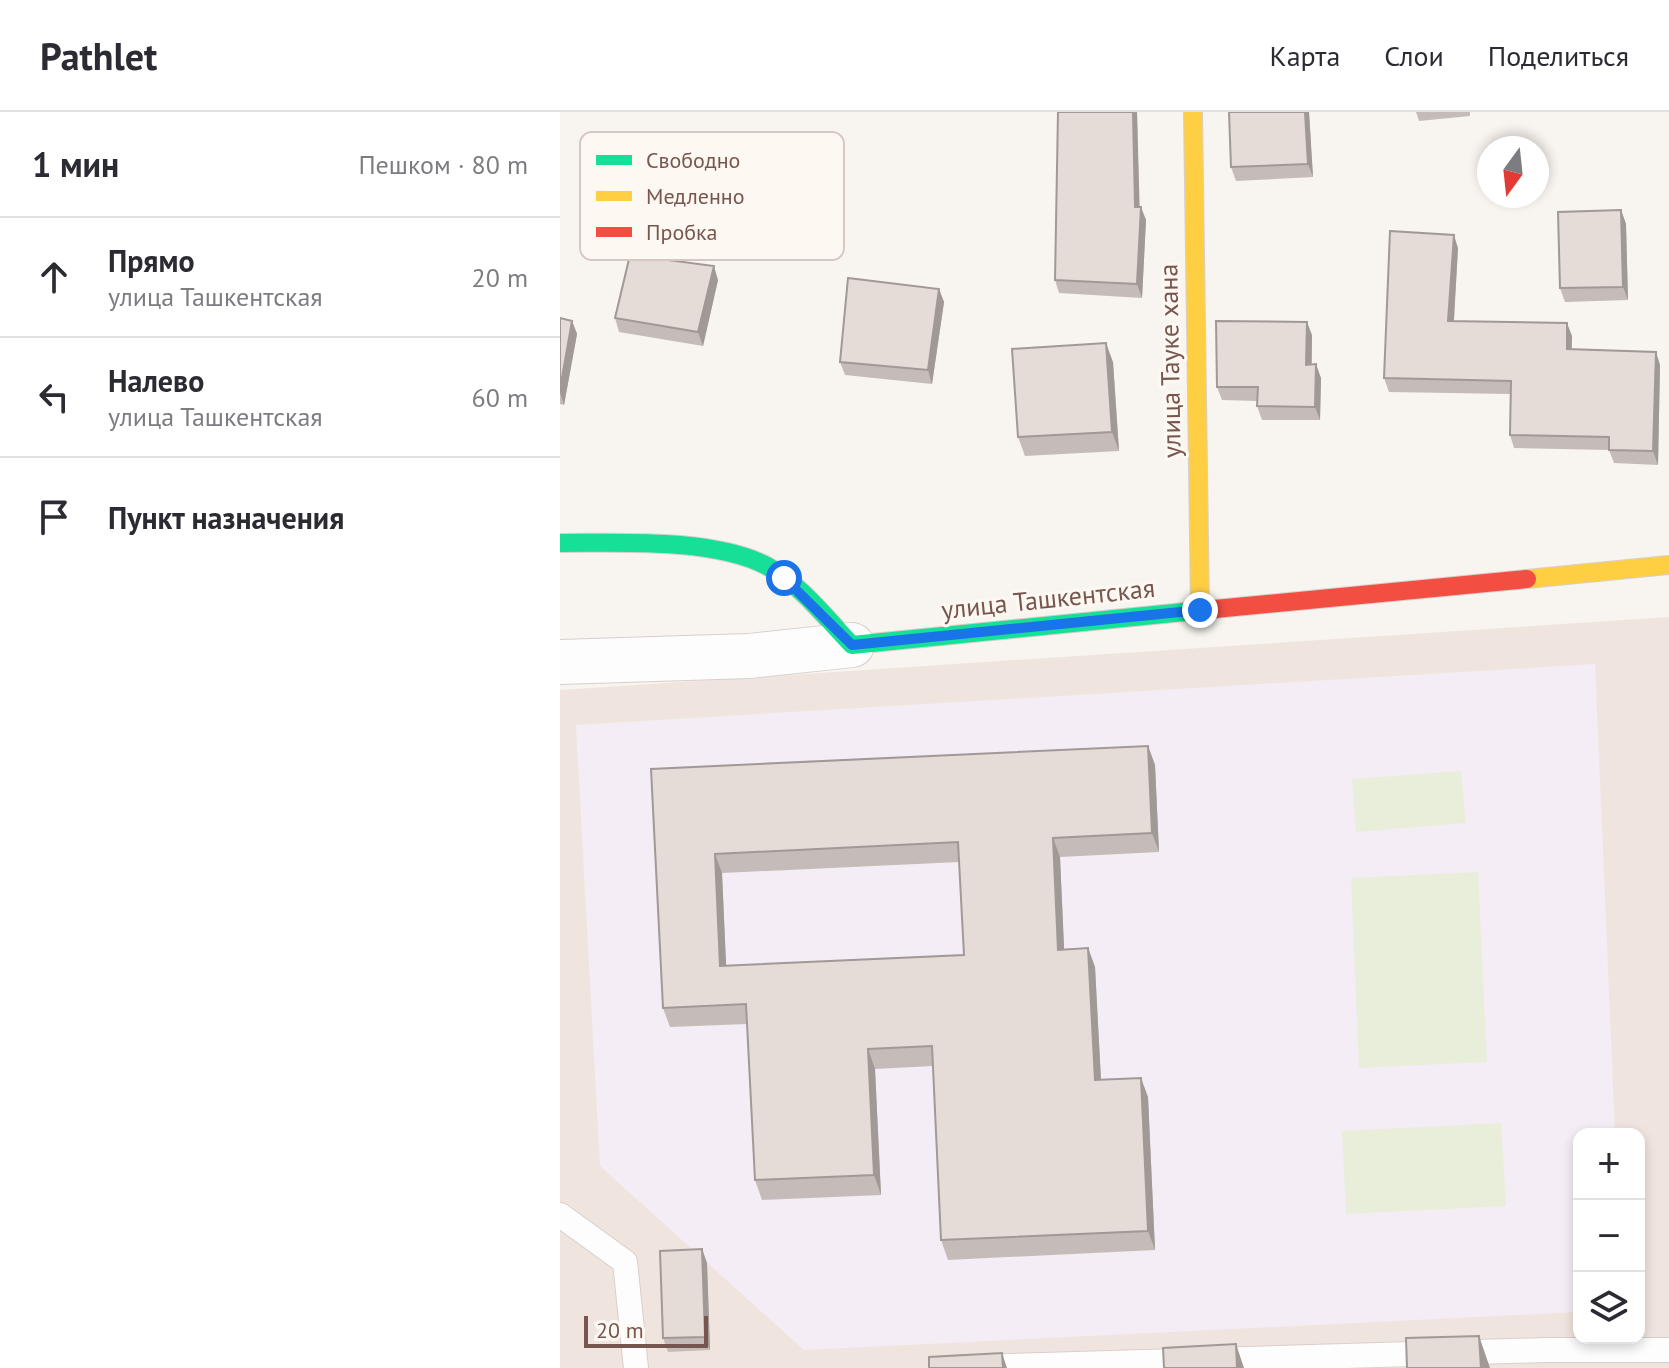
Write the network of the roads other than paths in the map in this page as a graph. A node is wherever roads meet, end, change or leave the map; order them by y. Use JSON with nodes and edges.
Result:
{"nodes":[{"id":1,"x":1193,"y":112,"type":"edge"},
{"id":2,"x":560,"y":543,"type":"edge"},
{"id":3,"x":1669,"y":565,"type":"edge"},
{"id":4,"x":1200,"y":610,"type":"junction"},
{"id":5,"x":852,"y":645,"type":"junction"},
{"id":6,"x":560,"y":662,"type":"edge"},
{"id":7,"x":560,"y":1215,"type":"edge"},
{"id":8,"x":1669,"y":1350,"type":"edge"},
{"id":9,"x":1547,"y":1359,"type":"edge"},
{"id":10,"x":1340,"y":1362,"type":"edge"},
{"id":11,"x":1098,"y":1366,"type":"edge"},
{"id":12,"x":636,"y":1368,"type":"edge"},
{"id":13,"x":945,"y":1368,"type":"edge"}],
"edges":[{"from":1,"to":4,"type":"street","name":"улица Тауке хана"},
{"from":2,"to":5,"type":"street"},
{"from":3,"to":4,"type":"street","name":"улица Ташкентская"},
{"from":4,"to":5,"type":"street","name":"улица Ташкентская"},
{"from":5,"to":6,"type":"street"},
{"from":7,"to":12,"type":"lane"},
{"from":8,"to":9,"type":"lane"},
{"from":9,"to":10,"type":"lane"},
{"from":10,"to":11,"type":"lane"},
{"from":11,"to":13,"type":"lane"}]}
